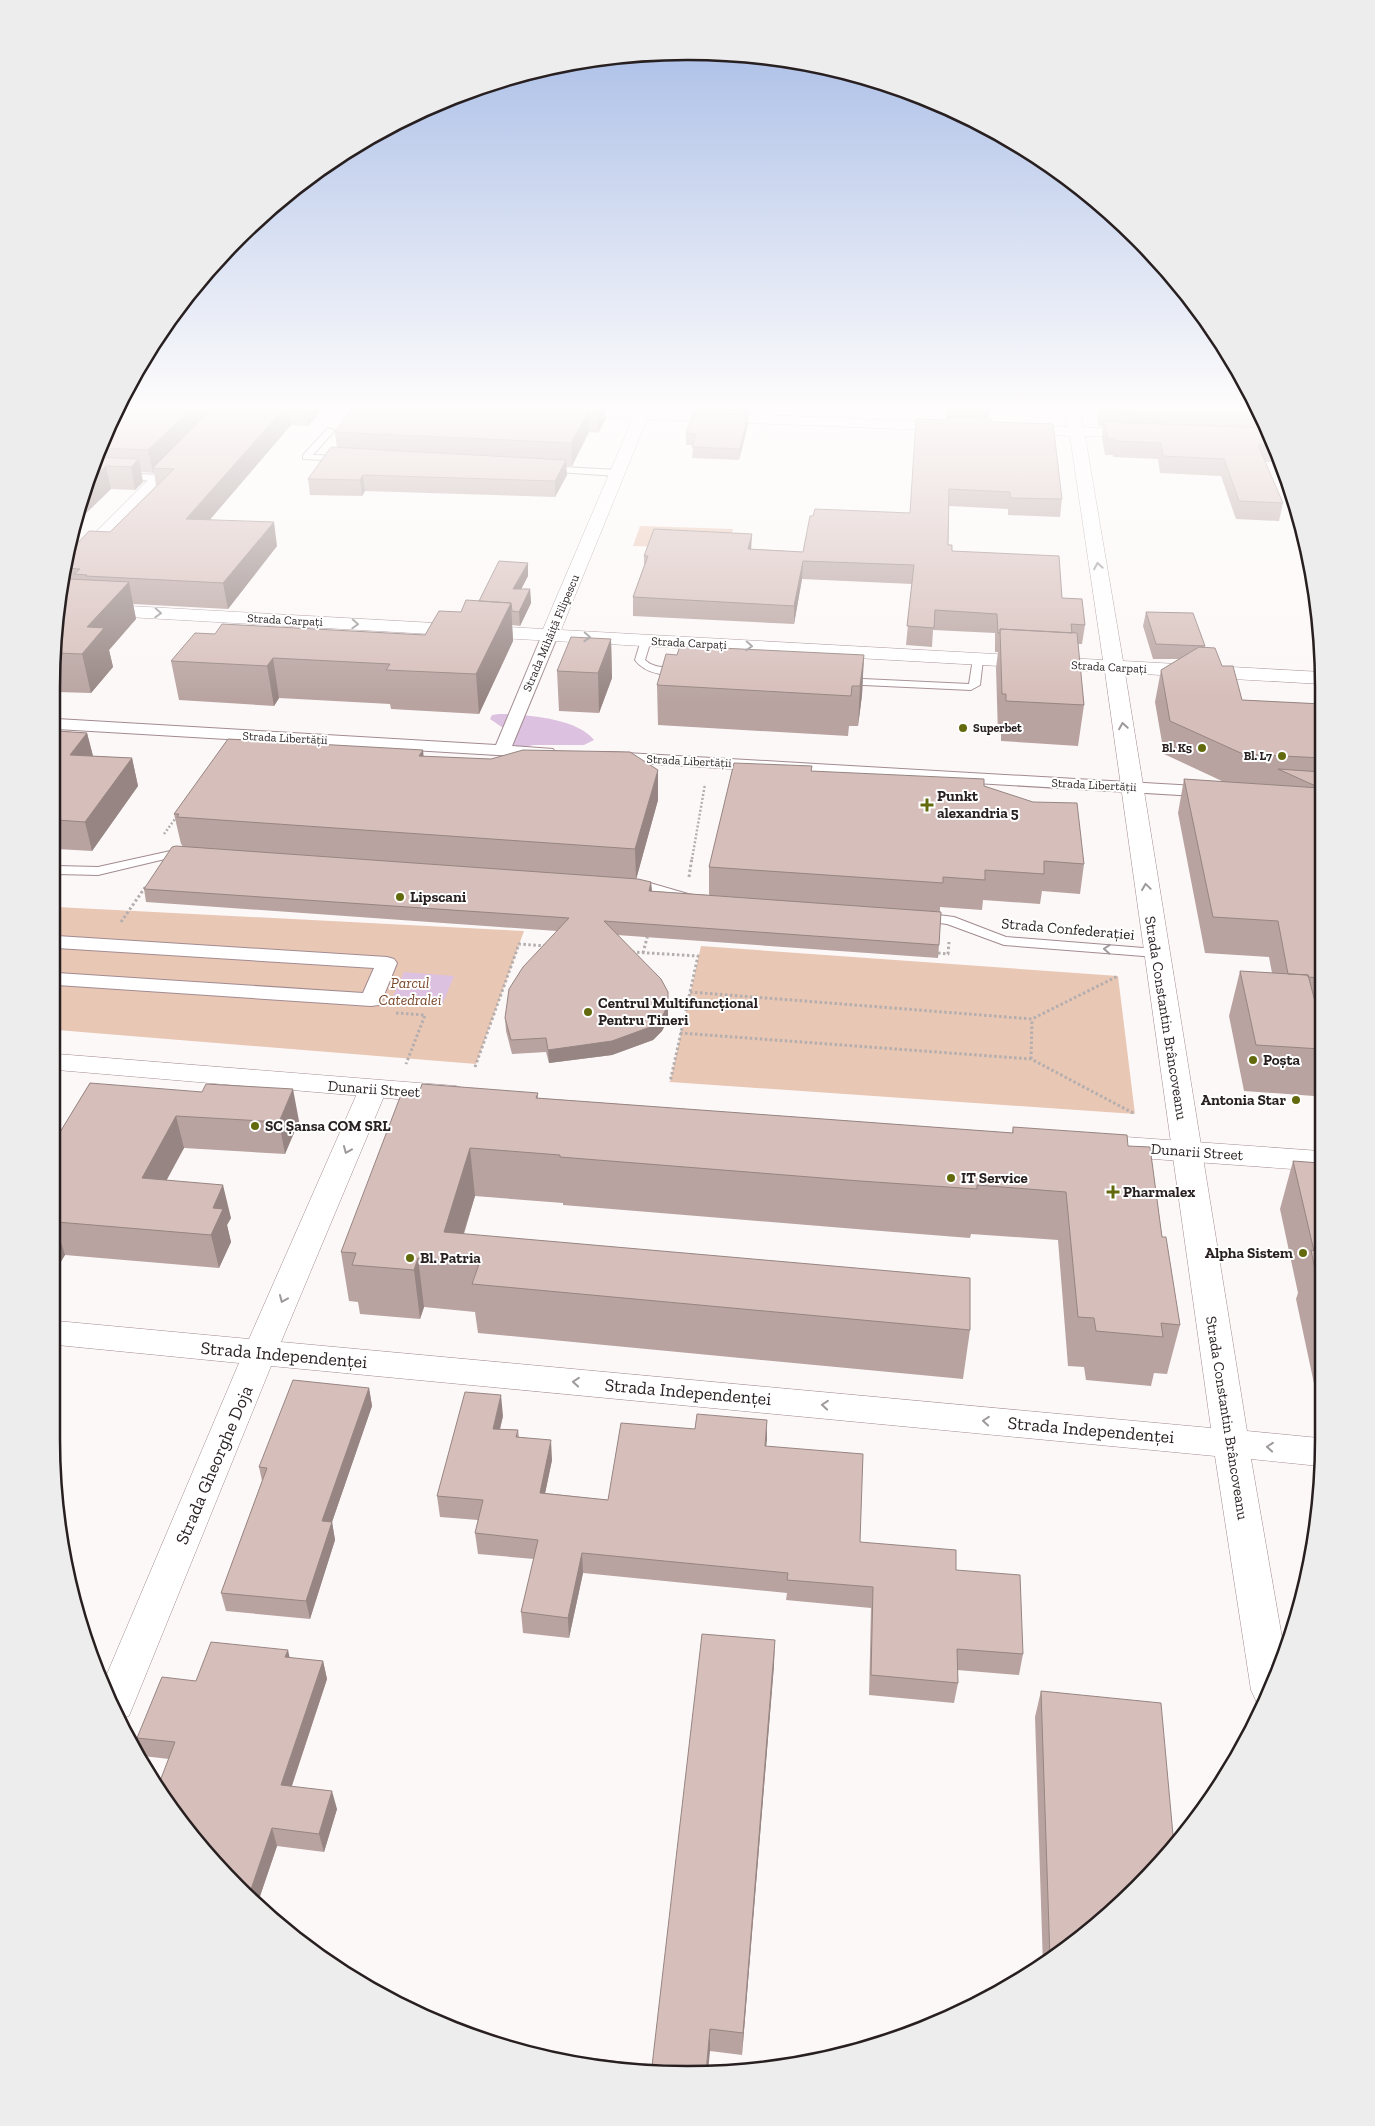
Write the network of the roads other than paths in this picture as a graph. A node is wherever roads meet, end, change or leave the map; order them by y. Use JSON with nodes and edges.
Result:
{"nodes":[{"id":1,"x":134,"y":503,"type":"edge"},
{"id":2,"x":605,"y":503,"type":"edge"},
{"id":3,"x":1088,"y":503,"type":"edge"},
{"id":4,"x":72,"y":567,"type":"edge"},
{"id":5,"x":65,"y":608,"type":"edge"},
{"id":6,"x":550,"y":635,"type":"junction"},
{"id":7,"x":646,"y":640,"type":"junction"},
{"id":8,"x":978,"y":660,"type":"junction"},
{"id":9,"x":1114,"y":667,"type":"junction"},
{"id":10,"x":693,"y":672,"type":"edge"},
{"id":11,"x":1315,"y":679,"type":"edge"},
{"id":12,"x":829,"y":680,"type":"edge"},
{"id":13,"x":60,"y":724,"type":"edge"},
{"id":14,"x":502,"y":750,"type":"junction"},
{"id":15,"x":561,"y":754,"type":"edge"},
{"id":16,"x":590,"y":756,"type":"edge"},
{"id":17,"x":1132,"y":787,"type":"junction"},
{"id":18,"x":1232,"y":793,"type":"edge"},
{"id":19,"x":198,"y":855,"type":"edge"},
{"id":20,"x":60,"y":870,"type":"edge"},
{"id":21,"x":619,"y":884,"type":"edge"},
{"id":22,"x":701,"y":902,"type":"edge"},
{"id":23,"x":910,"y":917,"type":"edge"},
{"id":24,"x":60,"y":942,"type":"edge"},
{"id":25,"x":1156,"y":953,"type":"junction"},
{"id":26,"x":60,"y":979,"type":"edge"},
{"id":27,"x":60,"y":1062,"type":"edge"},
{"id":28,"x":373,"y":1089,"type":"junction"},
{"id":29,"x":483,"y":1097,"type":"edge"},
{"id":30,"x":1090,"y":1144,"type":"edge"},
{"id":31,"x":1186,"y":1152,"type":"junction"},
{"id":32,"x":1315,"y":1161,"type":"edge"},
{"id":33,"x":60,"y":1333,"type":"edge"},
{"id":34,"x":260,"y":1352,"type":"junction"},
{"id":35,"x":1231,"y":1444,"type":"junction"},
{"id":36,"x":1315,"y":1452,"type":"edge"},
{"id":37,"x":1269,"y":1675,"type":"edge"},
{"id":38,"x":117,"y":1698,"type":"edge"}],
"edges":[{"from":1,"to":4,"type":"street"},
{"from":2,"to":6,"type":"street","name":"Strada Mihăiță Filipescu"},
{"from":9,"to":3,"type":"street","name":"Strada Constantin Brâncoveanu","one_way":true},
{"from":5,"to":6,"type":"street","name":"Strada Carpați","one_way":true},
{"from":6,"to":7,"type":"street","name":"Strada Carpați","one_way":true},
{"from":6,"to":14,"type":"street","name":"Strada Mihăiță Filipescu"},
{"from":7,"to":8,"type":"street","name":"Strada Carpați","one_way":true},
{"from":7,"to":10,"type":"lane"},
{"from":8,"to":9,"type":"street","name":"Strada Carpați"},
{"from":8,"to":12,"type":"lane"},
{"from":9,"to":11,"type":"street","name":"Strada Carpați"},
{"from":17,"to":9,"type":"street","name":"Strada Constantin Brâncoveanu","one_way":true},
{"from":13,"to":14,"type":"street","name":"Strada Libertății"},
{"from":14,"to":15,"type":"street","name":"Strada Libertății"},
{"from":16,"to":17,"type":"street","name":"Strada Libertății"},
{"from":17,"to":18,"type":"street","name":"Strada Libertății"},
{"from":25,"to":17,"type":"street","name":"Strada Constantin Brâncoveanu","one_way":true},
{"from":19,"to":20,"type":"lane"},
{"from":21,"to":22,"type":"lane"},
{"from":25,"to":23,"type":"lane","name":"Strada Confederației","one_way":true},
{"from":24,"to":26,"type":"street"},
{"from":25,"to":31,"type":"street","name":"Strada Constantin Brâncoveanu"},
{"from":27,"to":28,"type":"street","name":"Dunarii Street"},
{"from":28,"to":29,"type":"street","name":"Dunarii Street"},
{"from":28,"to":34,"type":"street","name":"Strada Gheorghe Doja","one_way":true},
{"from":30,"to":31,"type":"street","name":"Dunarii Street"},
{"from":31,"to":32,"type":"street","name":"Dunarii Street"},
{"from":31,"to":35,"type":"street","name":"Strada Constantin Brâncoveanu"},
{"from":33,"to":34,"type":"street","name":"Strada Independenței"},
{"from":35,"to":34,"type":"street","name":"Strada Independenței","one_way":true},
{"from":34,"to":38,"type":"street","name":"Strada Gheorghe Doja"},
{"from":36,"to":35,"type":"street","name":"Strada Independenței","one_way":true},
{"from":35,"to":37,"type":"street","name":"Strada Constantin Brâncoveanu"}]}
